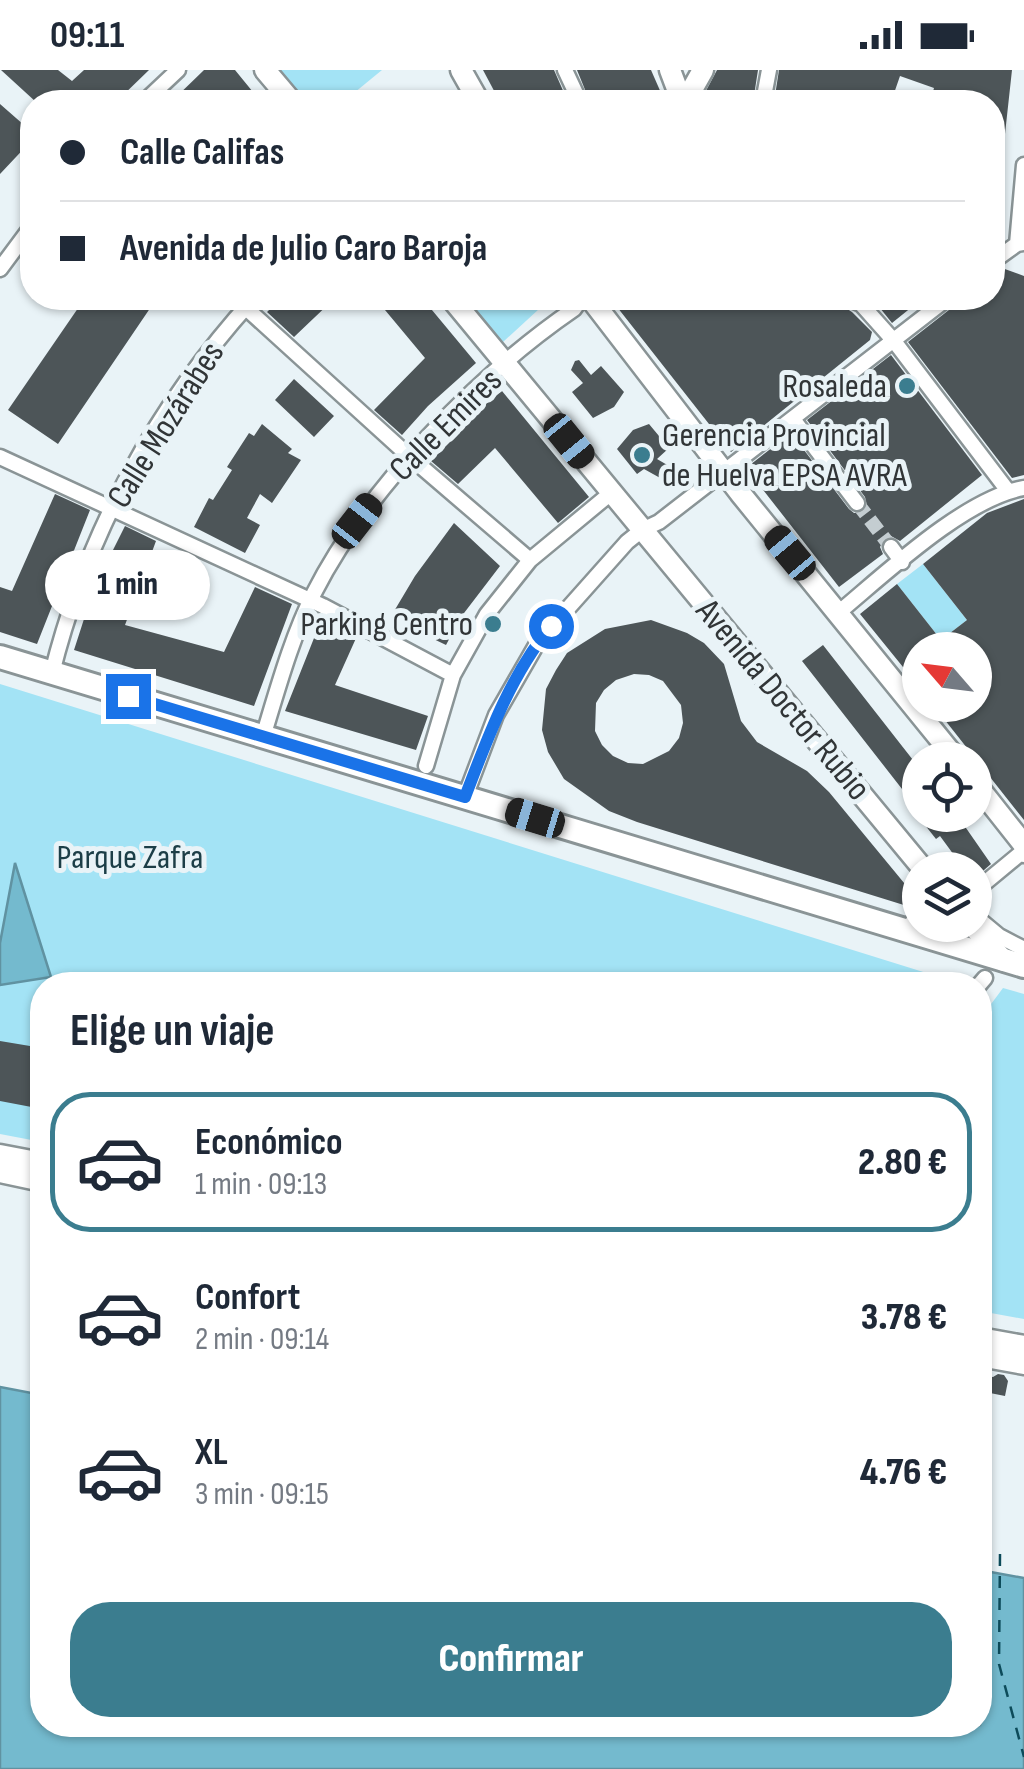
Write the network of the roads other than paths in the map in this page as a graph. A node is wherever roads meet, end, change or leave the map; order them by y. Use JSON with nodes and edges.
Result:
{"nodes":[{"id":1,"x":178,"y":70,"type":"edge"},
{"id":2,"x":265,"y":70,"type":"edge"},
{"id":3,"x":157,"y":90,"type":"edge"},
{"id":4,"x":282,"y":90,"type":"edge"},
{"id":5,"x":1024,"y":165,"type":"edge"},
{"id":6,"x":20,"y":242,"type":"edge"},
{"id":7,"x":1022,"y":246,"type":"edge"},
{"id":8,"x":0,"y":268,"type":"edge"},
{"id":9,"x":238,"y":310,"type":"edge"},
{"id":10,"x":255,"y":310,"type":"edge"},
{"id":11,"x":461,"y":310,"type":"edge"},
{"id":12,"x":573,"y":310,"type":"edge"},
{"id":13,"x":596,"y":310,"type":"edge"},
{"id":14,"x":866,"y":310,"type":"edge"},
{"id":15,"x":933,"y":310,"type":"edge"},
{"id":16,"x":894,"y":340,"type":"junction"},
{"id":17,"x":506,"y":364,"type":"junction"},
{"id":18,"x":793,"y":419,"type":"junction"},
{"id":19,"x":0,"y":457,"type":"edge"},
{"id":20,"x":410,"y":457,"type":"junction"},
{"id":21,"x":724,"y":472,"type":"junction"},
{"id":22,"x":1024,"y":488,"type":"edge"},
{"id":23,"x":1008,"y":491,"type":"junction"},
{"id":24,"x":611,"y":493,"type":"junction"},
{"id":25,"x":857,"y":503,"type":"tunnel mouth"},
{"id":26,"x":111,"y":508,"type":"junction"},
{"id":27,"x":642,"y":530,"type":"junction"},
{"id":28,"x":891,"y":548,"type":"tunnel mouth"},
{"id":29,"x":530,"y":560,"type":"junction"},
{"id":30,"x":902,"y":562,"type":"junction"},
{"id":31,"x":310,"y":601,"type":"junction"},
{"id":32,"x":838,"y":613,"type":"junction"},
{"id":33,"x":0,"y":657,"type":"edge"},
{"id":34,"x":52,"y":673,"type":"junction"},
{"id":35,"x":453,"y":674,"type":"junction"},
{"id":36,"x":263,"y":737,"type":"junction"},
{"id":37,"x":942,"y":742,"type":"edge"},
{"id":38,"x":426,"y":766,"type":"dead end"},
{"id":39,"x":465,"y":797,"type":"junction"},
{"id":40,"x":992,"y":805,"type":"edge"},
{"id":41,"x":1024,"y":845,"type":"edge"},
{"id":42,"x":909,"y":852,"type":"edge"},
{"id":43,"x":1024,"y":855,"type":"edge"},
{"id":44,"x":992,"y":878,"type":"edge"},
{"id":45,"x":902,"y":918,"type":"edge"},
{"id":46,"x":992,"y":930,"type":"edge"},
{"id":47,"x":992,"y":940,"type":"edge"},
{"id":48,"x":970,"y":942,"type":"edge"},
{"id":49,"x":1017,"y":959,"type":"edge"},
{"id":50,"x":0,"y":1155,"type":"edge"},
{"id":51,"x":30,"y":1161,"type":"edge"},
{"id":52,"x":0,"y":1172,"type":"edge"},
{"id":53,"x":30,"y":1178,"type":"edge"},
{"id":54,"x":992,"y":1340,"type":"edge"},
{"id":55,"x":1024,"y":1346,"type":"edge"},
{"id":56,"x":992,"y":1358,"type":"edge"},
{"id":57,"x":1024,"y":1364,"type":"edge"}],
"edges":[{"from":1,"to":3,"type":"street"},
{"from":2,"to":4,"type":"main road"},
{"from":5,"to":7,"type":"street"},
{"from":6,"to":8,"type":"street"},
{"from":9,"to":26,"type":"street","name":"Calle Mozárabes"},
{"from":10,"to":20,"type":"street"},
{"from":11,"to":17,"type":"main road","name":"Avenida Doctor Rubio"},
{"from":12,"to":17,"type":"street","name":"Calle Emires"},
{"from":13,"to":21,"type":"main road"},
{"from":14,"to":16,"type":"street"},
{"from":15,"to":16,"type":"street"},
{"from":16,"to":18,"type":"street"},
{"from":16,"to":23,"type":"street"},
{"from":17,"to":20,"type":"street","name":"Calle Emires"},
{"from":17,"to":24,"type":"main road","name":"Avenida Doctor Rubio"},
{"from":18,"to":21,"type":"street"},
{"from":18,"to":25,"type":"street"},
{"from":19,"to":26,"type":"street"},
{"from":20,"to":29,"type":"street"},
{"from":20,"to":31,"type":"street","name":"Calle Emires"},
{"from":21,"to":27,"type":"street"},
{"from":21,"to":32,"type":"main road"},
{"from":22,"to":23,"type":"street"},
{"from":23,"to":30,"type":"street"},
{"from":24,"to":27,"type":"main road","name":"Avenida Doctor Rubio"},
{"from":24,"to":29,"type":"street"},
{"from":26,"to":31,"type":"street"},
{"from":26,"to":34,"type":"street","name":"Calle Mozárabes"},
{"from":27,"to":39,"type":"street"},
{"from":27,"to":42,"type":"main road","name":"Avenida Doctor Rubio"},
{"from":28,"to":30,"type":"street"},
{"from":29,"to":35,"type":"street"},
{"from":30,"to":32,"type":"street"},
{"from":31,"to":35,"type":"street"},
{"from":31,"to":36,"type":"street","name":"Calle Emires"},
{"from":32,"to":37,"type":"main road"},
{"from":33,"to":34,"type":"main road"},
{"from":34,"to":36,"type":"main road"},
{"from":35,"to":38,"type":"street"},
{"from":36,"to":39,"type":"main road"},
{"from":39,"to":45,"type":"main road"},
{"from":40,"to":41,"type":"main road"},
{"from":43,"to":44,"type":"street"},
{"from":46,"to":49,"type":"street"},
{"from":47,"to":49,"type":"main road"},
{"from":48,"to":49,"type":"main road"},
{"from":50,"to":51,"type":"main road"},
{"from":52,"to":53,"type":"main road"},
{"from":54,"to":55,"type":"main road"},
{"from":56,"to":57,"type":"main road"}]}
